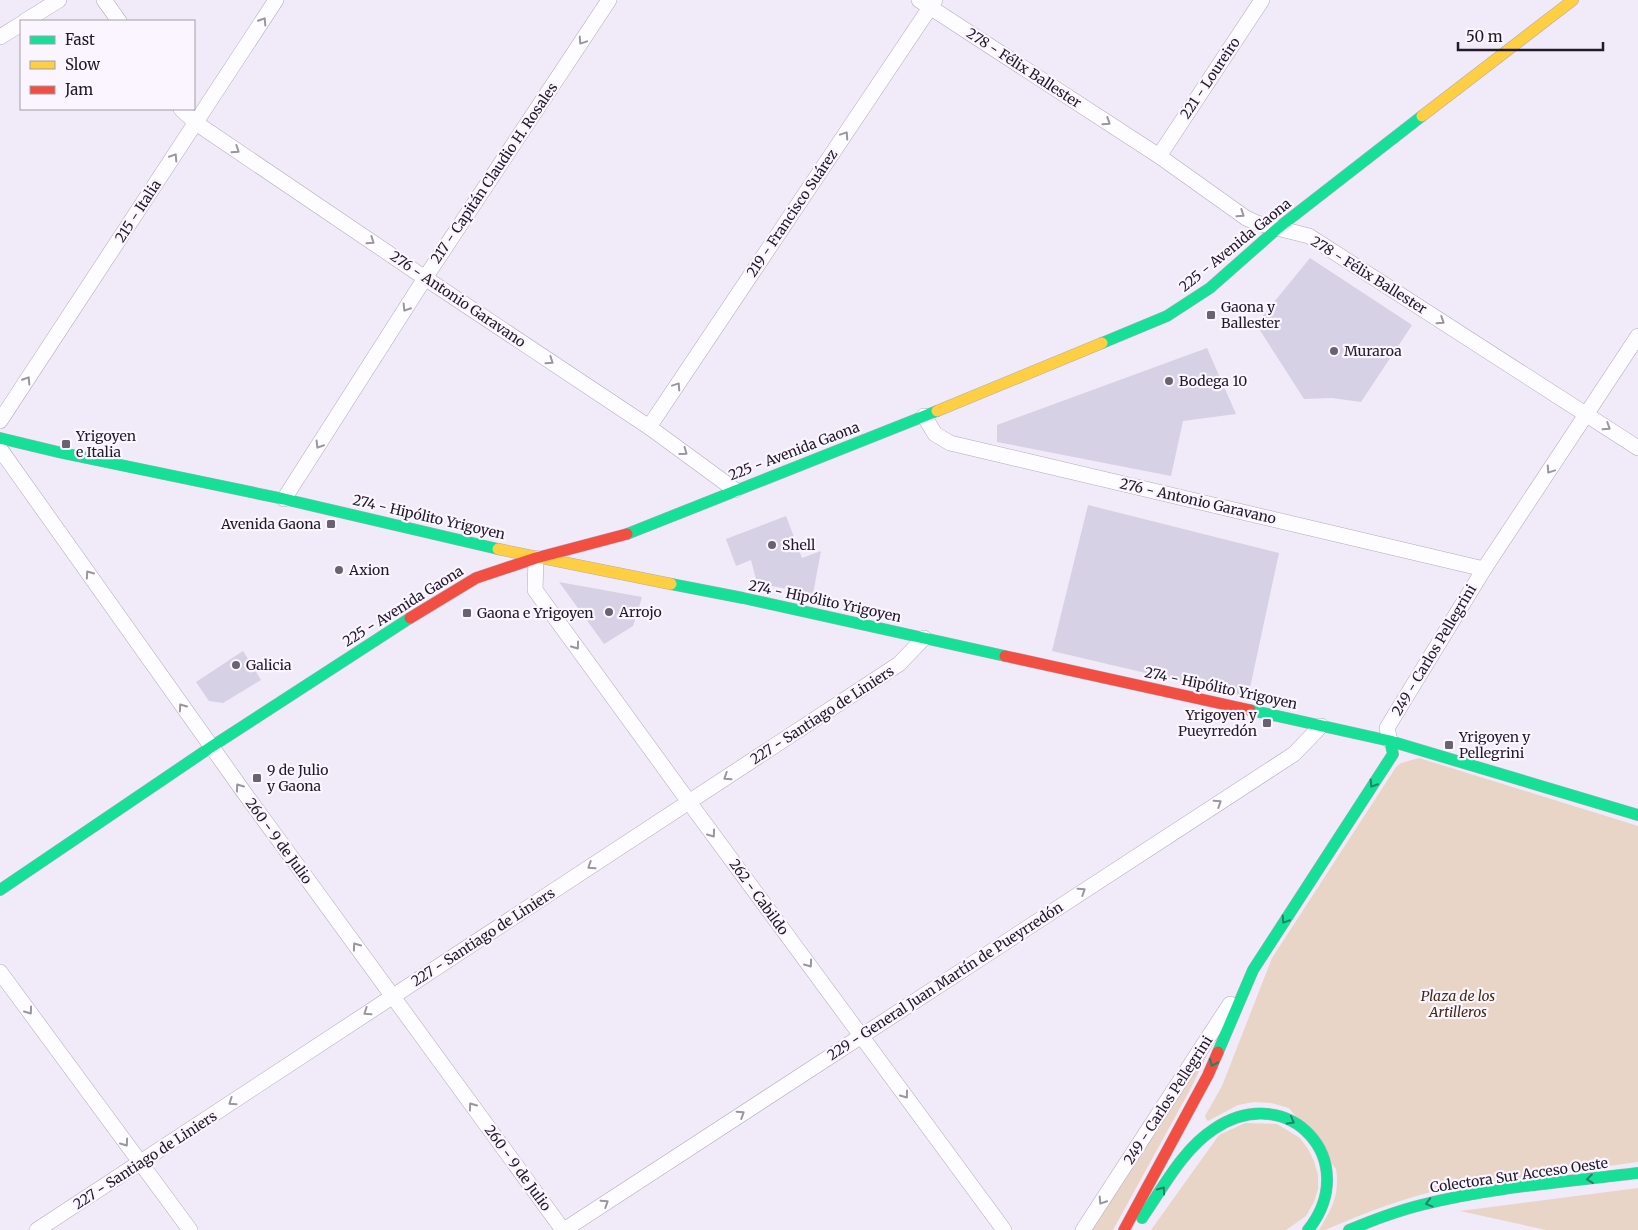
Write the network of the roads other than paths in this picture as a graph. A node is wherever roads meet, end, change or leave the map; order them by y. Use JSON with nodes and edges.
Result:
{"nodes":[{"id":1,"x":59,"y":0,"type":"edge"},
{"id":2,"x":104,"y":0,"type":"edge"},
{"id":3,"x":276,"y":0,"type":"edge"},
{"id":4,"x":609,"y":0,"type":"edge"},
{"id":5,"x":1262,"y":0,"type":"edge"},
{"id":6,"x":1573,"y":0,"type":"edge"},
{"id":7,"x":928,"y":2,"type":"edge"},
{"id":8,"x":27,"y":20,"type":"edge"},
{"id":9,"x":118,"y":20,"type":"edge"},
{"id":10,"x":20,"y":25,"type":"edge"},
{"id":11,"x":0,"y":37,"type":"edge"},
{"id":12,"x":182,"y":110,"type":"edge"},
{"id":13,"x":196,"y":122,"type":"junction"},
{"id":14,"x":1158,"y":156,"type":"junction"},
{"id":15,"x":1278,"y":228,"type":"junction"},
{"id":16,"x":425,"y":278,"type":"junction"},
{"id":17,"x":1638,"y":336,"type":"edge"},
{"id":18,"x":1587,"y":415,"type":"junction"},
{"id":19,"x":924,"y":416,"type":"junction"},
{"id":20,"x":0,"y":421,"type":"edge"},
{"id":21,"x":650,"y":427,"type":"junction"},
{"id":22,"x":0,"y":438,"type":"edge"},
{"id":23,"x":1638,"y":448,"type":"edge"},
{"id":24,"x":0,"y":449,"type":"edge"},
{"id":25,"x":735,"y":490,"type":"junction"},
{"id":26,"x":284,"y":499,"type":"junction"},
{"id":27,"x":536,"y":558,"type":"junction"},
{"id":28,"x":1484,"y":569,"type":"junction"},
{"id":29,"x":924,"y":638,"type":"junction"},
{"id":30,"x":1320,"y":726,"type":"junction"},
{"id":31,"x":1390,"y":741,"type":"junction"},
{"id":32,"x":211,"y":747,"type":"junction"},
{"id":33,"x":689,"y":802,"type":"junction"},
{"id":34,"x":1638,"y":815,"type":"edge"},
{"id":35,"x":0,"y":890,"type":"edge"},
{"id":36,"x":1253,"y":970,"type":"junction"},
{"id":37,"x":0,"y":972,"type":"edge"},
{"id":38,"x":392,"y":996,"type":"junction"},
{"id":39,"x":861,"y":1035,"type":"junction"},
{"id":40,"x":140,"y":1163,"type":"junction"},
{"id":41,"x":1638,"y":1173,"type":"edge"},
{"id":42,"x":37,"y":1230,"type":"edge"},
{"id":43,"x":190,"y":1230,"type":"edge"},
{"id":44,"x":563,"y":1230,"type":"edge"},
{"id":45,"x":1004,"y":1230,"type":"edge"},
{"id":46,"x":1083,"y":1230,"type":"edge"},
{"id":47,"x":1124,"y":1230,"type":"edge"},
{"id":48,"x":1134,"y":1230,"type":"edge"},
{"id":49,"x":1308,"y":1230,"type":"edge"},
{"id":50,"x":1349,"y":1230,"type":"edge"}],
"edges":[{"from":1,"to":8,"type":"street"},
{"from":2,"to":9,"type":"street"},
{"from":13,"to":3,"type":"street","name":"215 - Italia","one_way":true},
{"from":4,"to":16,"type":"street","name":"217 - Capitán Claudio H. Rosales","one_way":true},
{"from":5,"to":14,"type":"street","name":"221 - Loureiro"},
{"from":6,"to":15,"type":"street","name":"225 - Avenida Gaona"},
{"from":7,"to":14,"type":"street","name":"278 - Félix Ballester","one_way":true},
{"from":21,"to":7,"type":"street","name":"219 - Francisco Suárez","one_way":true},
{"from":10,"to":11,"type":"street"},
{"from":12,"to":13,"type":"street","name":"276 - Antonio Garavano"},
{"from":13,"to":16,"type":"street","name":"276 - Antonio Garavano","one_way":true},
{"from":20,"to":13,"type":"street","name":"215 - Italia","one_way":true},
{"from":14,"to":15,"type":"street","name":"278 - Félix Ballester","one_way":true},
{"from":15,"to":18,"type":"street","name":"278 - Félix Ballester","one_way":true},
{"from":15,"to":19,"type":"street","name":"225 - Avenida Gaona"},
{"from":16,"to":21,"type":"street","name":"276 - Antonio Garavano","one_way":true},
{"from":16,"to":26,"type":"street","name":"217 - Capitán Claudio H. Rosales","one_way":true},
{"from":17,"to":18,"type":"street","name":"249 - Carlos Pellegrini"},
{"from":18,"to":23,"type":"street","name":"278 - Félix Ballester","one_way":true},
{"from":18,"to":28,"type":"street","name":"249 - Carlos Pellegrini","one_way":true},
{"from":19,"to":25,"type":"street","name":"225 - Avenida Gaona"},
{"from":19,"to":28,"type":"street","name":"276 - Antonio Garavano"},
{"from":21,"to":25,"type":"street","name":"276 - Antonio Garavano","one_way":true},
{"from":22,"to":26,"type":"street","name":"274 - Hipólito Yrigoyen"},
{"from":32,"to":24,"type":"street","name":"260 - 9 de Julio","one_way":true},
{"from":25,"to":27,"type":"street","name":"225 - Avenida Gaona"},
{"from":26,"to":27,"type":"street","name":"274 - Hipólito Yrigoyen"},
{"from":27,"to":29,"type":"street","name":"274 - Hipólito Yrigoyen"},
{"from":27,"to":32,"type":"street","name":"225 - Avenida Gaona"},
{"from":27,"to":33,"type":"street","name":"262 - Cabildo","one_way":true},
{"from":28,"to":31,"type":"street","name":"249 - Carlos Pellegrini"},
{"from":29,"to":30,"type":"street","name":"274 - Hipólito Yrigoyen"},
{"from":29,"to":33,"type":"street","name":"227 - Santiago de Liniers","one_way":true},
{"from":30,"to":31,"type":"street","name":"274 - Hipólito Yrigoyen"},
{"from":39,"to":30,"type":"street","name":"229 - General Juan Martín de Pueyrredón","one_way":true},
{"from":31,"to":34,"type":"street","name":"274 - Hipólito Yrigoyen"},
{"from":31,"to":36,"type":"street","name":"249 - Carlos Pellegrini","one_way":true},
{"from":32,"to":35,"type":"street","name":"225 - Avenida Gaona"},
{"from":38,"to":32,"type":"street","name":"260 - 9 de Julio","one_way":true},
{"from":33,"to":38,"type":"street","name":"227 - Santiago de Liniers","one_way":true},
{"from":33,"to":39,"type":"street","name":"262 - Cabildo","one_way":true},
{"from":36,"to":46,"type":"street","name":"249 - Carlos Pellegrini","one_way":true},
{"from":36,"to":47,"type":"street","name":"249 - Carlos Pellegrini","one_way":true},
{"from":37,"to":40,"type":"street","one_way":true},
{"from":38,"to":40,"type":"street","name":"227 - Santiago de Liniers","one_way":true},
{"from":44,"to":38,"type":"street","name":"260 - 9 de Julio","one_way":true},
{"from":44,"to":39,"type":"street","name":"229 - General Juan Martín de Pueyrredón","one_way":true},
{"from":39,"to":45,"type":"street","name":"262 - Cabildo","one_way":true},
{"from":40,"to":42,"type":"street","name":"227 - Santiago de Liniers"},
{"from":40,"to":43,"type":"street"},
{"from":41,"to":50,"type":"street","name":"Colectora Sur Acceso Oeste","one_way":true},
{"from":48,"to":49,"type":"street","one_way":true}]}
